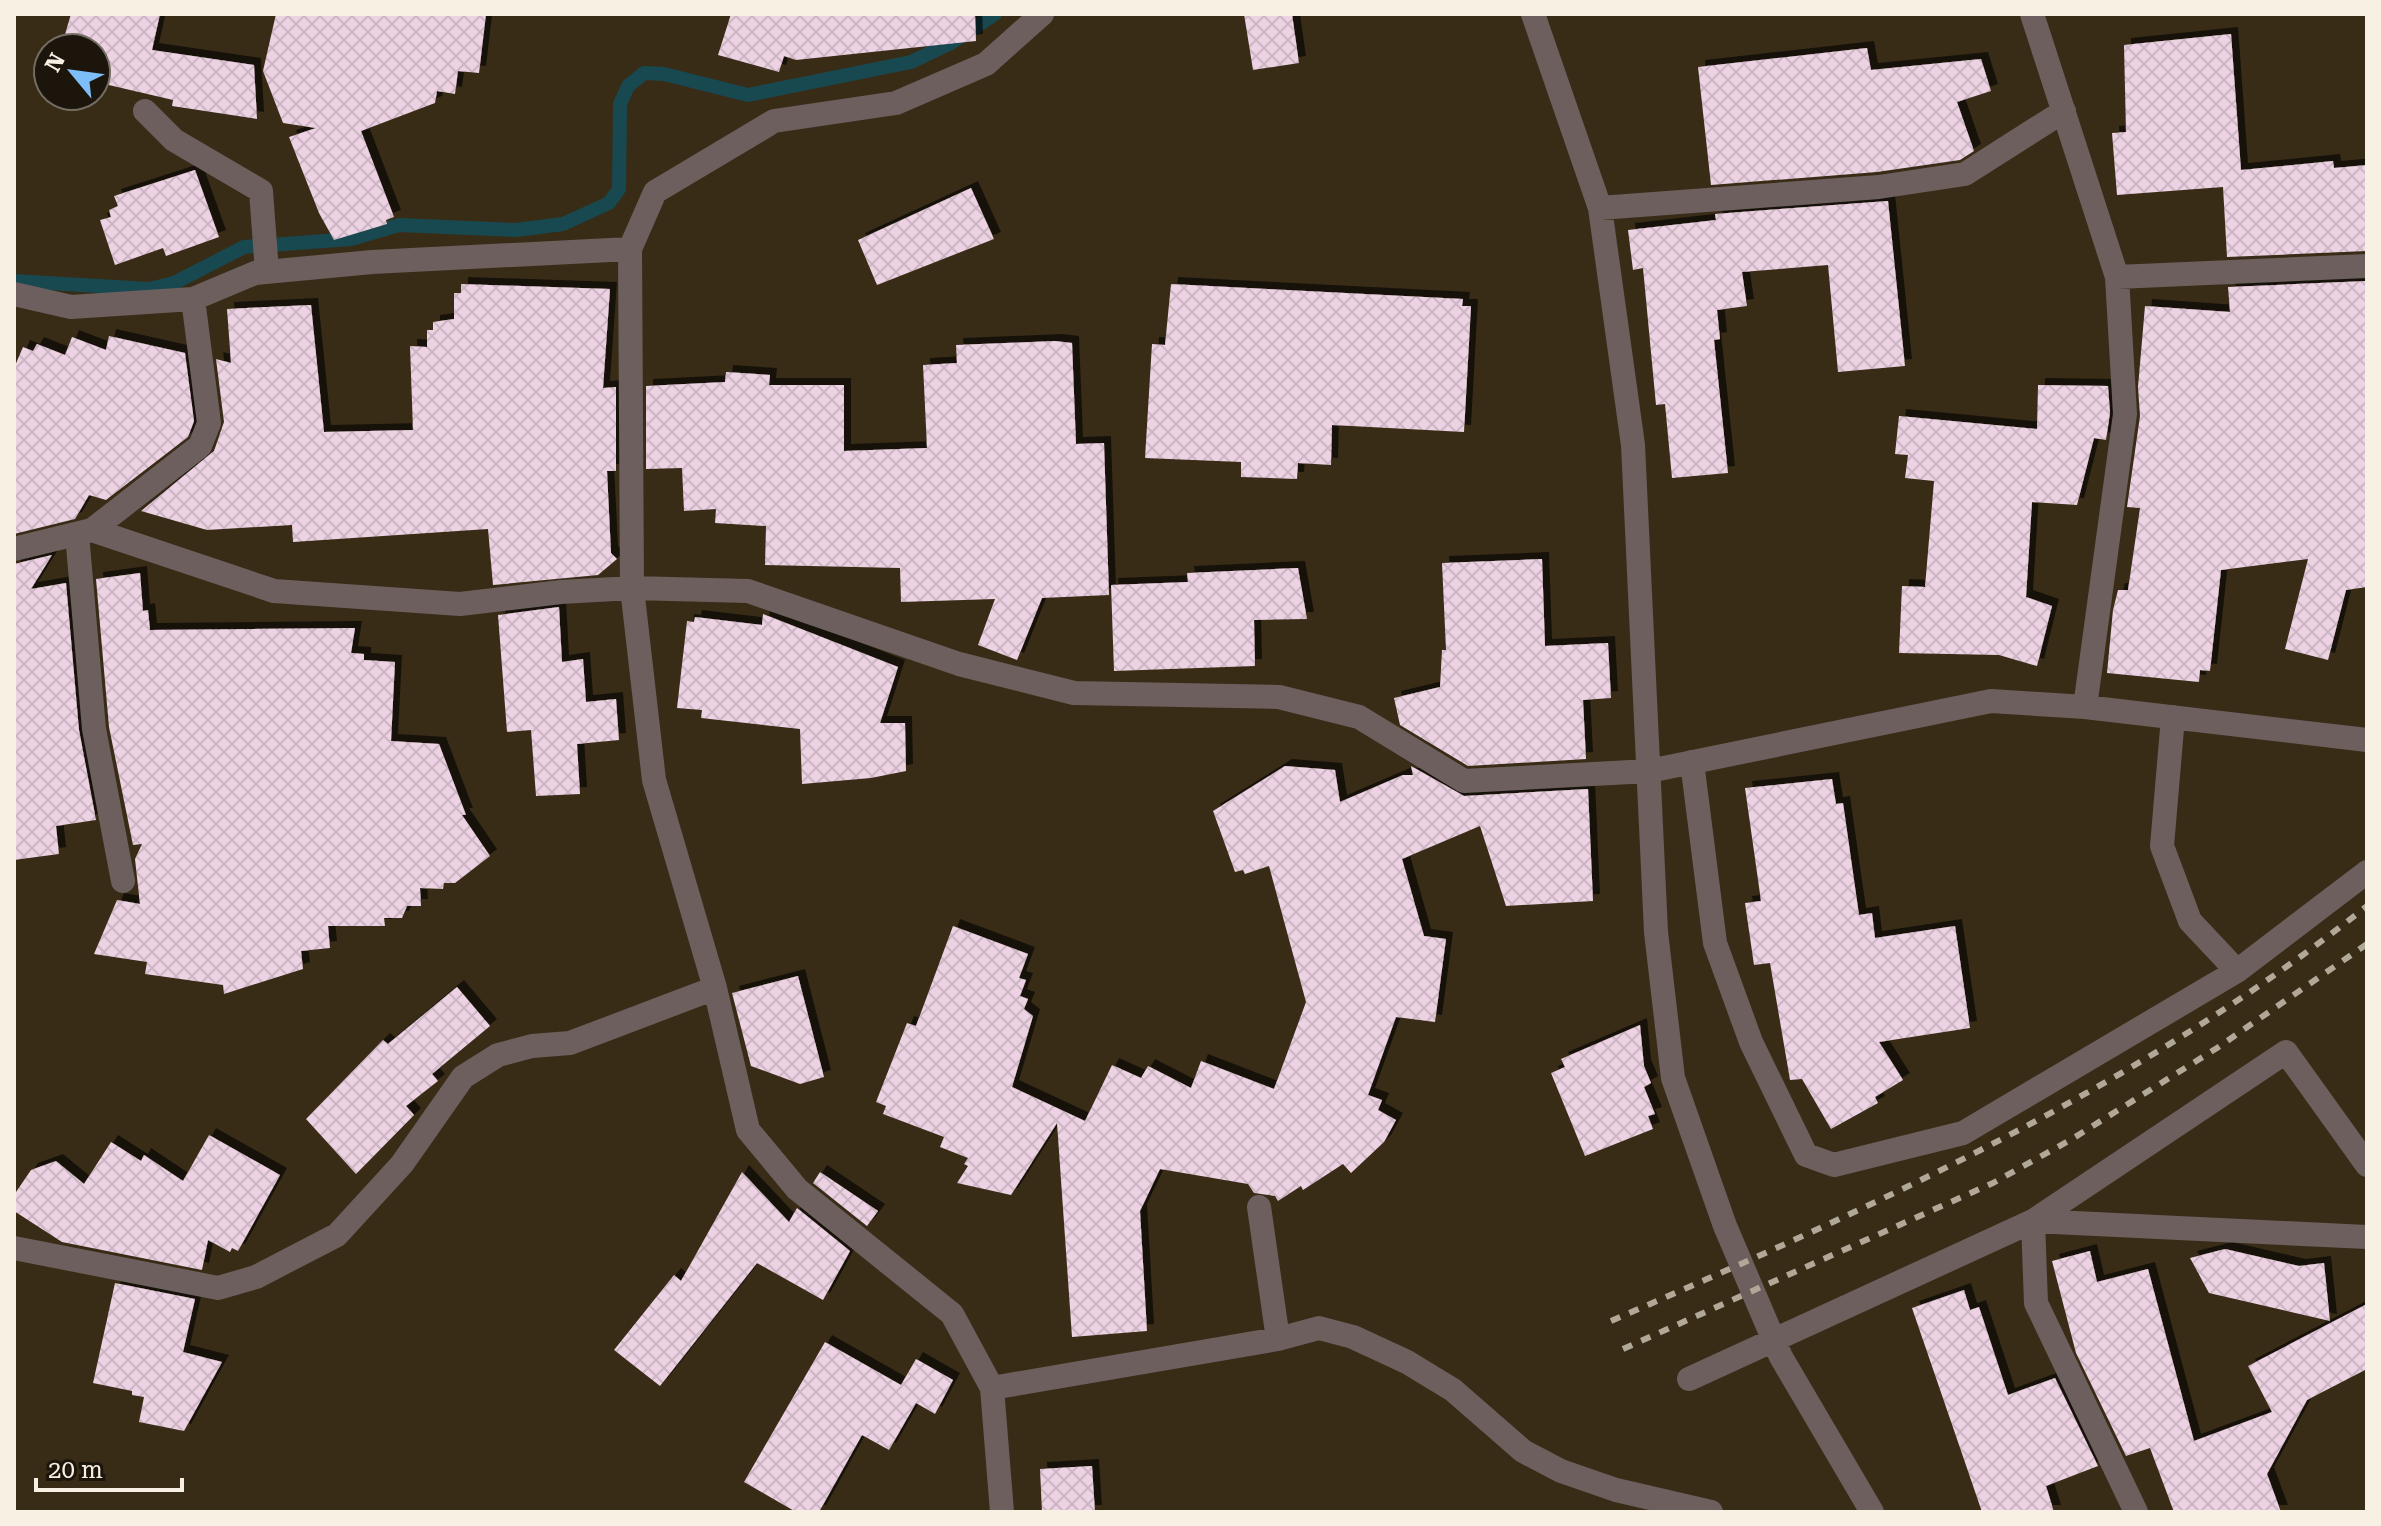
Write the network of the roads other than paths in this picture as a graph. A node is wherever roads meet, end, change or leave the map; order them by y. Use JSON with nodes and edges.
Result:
{"nodes":[{"id":1,"x":1042,"y":14,"type":"edge"},
{"id":2,"x":1533,"y":14,"type":"edge"},
{"id":3,"x":2032,"y":14,"type":"edge"},
{"id":4,"x":145,"y":111,"type":"dead end"},
{"id":5,"x":2064,"y":111,"type":"junction"},
{"id":6,"x":1600,"y":208,"type":"junction"},
{"id":7,"x":630,"y":249,"type":"junction"},
{"id":8,"x":2367,"y":266,"type":"edge"},
{"id":9,"x":267,"y":272,"type":"junction"},
{"id":10,"x":2117,"y":277,"type":"junction"},
{"id":11,"x":14,"y":294,"type":"edge"},
{"id":12,"x":193,"y":299,"type":"junction"},
{"id":13,"x":85,"y":532,"type":"junction"},
{"id":14,"x":14,"y":549,"type":"edge"},
{"id":15,"x":632,"y":588,"type":"junction"},
{"id":16,"x":2085,"y":707,"type":"junction"},
{"id":17,"x":2173,"y":717,"type":"junction"},
{"id":18,"x":2367,"y":740,"type":"edge"},
{"id":19,"x":1692,"y":762,"type":"junction"},
{"id":20,"x":1649,"y":771,"type":"junction"},
{"id":21,"x":2367,"y":872,"type":"edge"},
{"id":22,"x":123,"y":881,"type":"dead end"},
{"id":23,"x":2237,"y":971,"type":"junction"},
{"id":24,"x":715,"y":988,"type":"junction"},
{"id":25,"x":2367,"y":1165,"type":"edge"},
{"id":26,"x":1259,"y":1207,"type":"dead end"},
{"id":27,"x":2033,"y":1221,"type":"junction"},
{"id":28,"x":2367,"y":1237,"type":"edge"},
{"id":29,"x":14,"y":1248,"type":"edge"},
{"id":30,"x":1278,"y":1339,"type":"junction"},
{"id":31,"x":1689,"y":1379,"type":"dead end"},
{"id":32,"x":992,"y":1388,"type":"junction"},
{"id":33,"x":1002,"y":1512,"type":"edge"},
{"id":34,"x":1711,"y":1512,"type":"edge"},
{"id":35,"x":1872,"y":1512,"type":"edge"},
{"id":36,"x":2136,"y":1512,"type":"edge"}],
"edges":[{"from":1,"to":7,"type":"street"},
{"from":2,"to":6,"type":"street"},
{"from":3,"to":5,"type":"street"},
{"from":4,"to":9,"type":"street"},
{"from":5,"to":6,"type":"street"},
{"from":5,"to":10,"type":"street"},
{"from":6,"to":20,"type":"street"},
{"from":7,"to":9,"type":"street"},
{"from":7,"to":15,"type":"street"},
{"from":8,"to":10,"type":"street"},
{"from":9,"to":12,"type":"street"},
{"from":10,"to":16,"type":"street"},
{"from":11,"to":12,"type":"street"},
{"from":12,"to":13,"type":"street"},
{"from":13,"to":14,"type":"street"},
{"from":13,"to":15,"type":"street"},
{"from":13,"to":22,"type":"street"},
{"from":15,"to":20,"type":"street"},
{"from":15,"to":24,"type":"street"},
{"from":16,"to":17,"type":"street"},
{"from":16,"to":19,"type":"street"},
{"from":17,"to":18,"type":"street"},
{"from":17,"to":23,"type":"street"},
{"from":19,"to":20,"type":"street"},
{"from":19,"to":23,"type":"street"},
{"from":20,"to":35,"type":"street"},
{"from":21,"to":23,"type":"street"},
{"from":24,"to":29,"type":"street"},
{"from":24,"to":32,"type":"street"},
{"from":25,"to":27,"type":"street"},
{"from":26,"to":30,"type":"street"},
{"from":27,"to":28,"type":"street"},
{"from":27,"to":31,"type":"street"},
{"from":27,"to":36,"type":"street"},
{"from":30,"to":32,"type":"street"},
{"from":30,"to":34,"type":"street"},
{"from":32,"to":33,"type":"street"}]}
